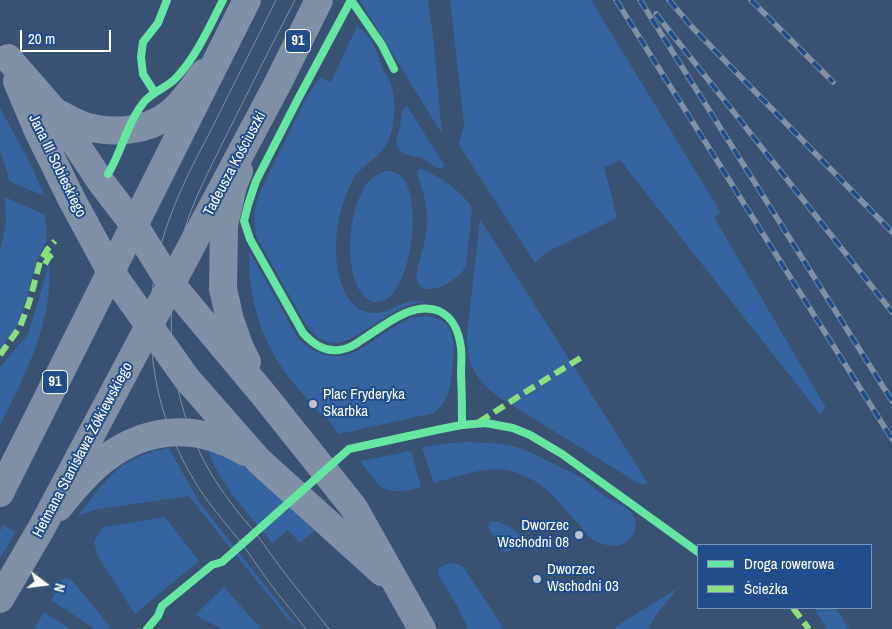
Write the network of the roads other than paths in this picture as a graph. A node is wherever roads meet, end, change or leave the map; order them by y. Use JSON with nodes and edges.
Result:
{"nodes":[{"id":1,"x":247,"y":0,"type":"edge"},
{"id":2,"x":319,"y":0,"type":"edge"},
{"id":3,"x":4,"y":52,"type":"edge"},
{"id":4,"x":221,"y":53,"type":"junction"},
{"id":5,"x":54,"y":112,"type":"junction"},
{"id":6,"x":254,"y":128,"type":"junction"},
{"id":7,"x":134,"y":225,"type":"junction"},
{"id":8,"x":111,"y":272,"type":"junction"},
{"id":9,"x":171,"y":284,"type":"junction"},
{"id":10,"x":149,"y":326,"type":"junction"},
{"id":11,"x":263,"y":394,"type":"junction"},
{"id":12,"x":259,"y":461,"type":"junction"},
{"id":13,"x":0,"y":493,"type":"edge"},
{"id":14,"x":41,"y":528,"type":"junction"},
{"id":15,"x":398,"y":587,"type":"junction"},
{"id":16,"x":0,"y":599,"type":"edge"},
{"id":17,"x":422,"y":629,"type":"edge"}],
"edges":[{"from":1,"to":4,"type":"main road"},
{"from":2,"to":6,"type":"main road","name":"Tadeusza Kościuszki","number":"91"},
{"from":3,"to":5,"type":"street","name":"Jana III Sobieskiego"},
{"from":3,"to":8,"type":"street","name":"Jana III Sobieskiego"},
{"from":4,"to":5,"type":"street","name":"Jana III Sobieskiego"},
{"from":4,"to":7,"type":"main road"},
{"from":5,"to":7,"type":"street","name":"Jana III Sobieskiego"},
{"from":6,"to":9,"type":"main road","name":"Tadeusza Kościuszki"},
{"from":6,"to":11,"type":"street"},
{"from":7,"to":8,"type":"main road"},
{"from":7,"to":9,"type":"street","name":"Jana III Sobieskiego"},
{"from":8,"to":10,"type":"street"},
{"from":8,"to":13,"type":"main road","number":"91"},
{"from":9,"to":10,"type":"main road","name":"Tadeusza Kościuszki"},
{"from":9,"to":11,"type":"street"},
{"from":10,"to":12,"type":"street"},
{"from":10,"to":14,"type":"main road","name":"Hetmana Stanisława Żółkiewskiego"},
{"from":11,"to":15,"type":"street"},
{"from":12,"to":14,"type":"street"},
{"from":12,"to":15,"type":"street"},
{"from":14,"to":16,"type":"main road","name":"Hetmana Stanisława Żółkiewskiego"},
{"from":15,"to":17,"type":"street"}]}
